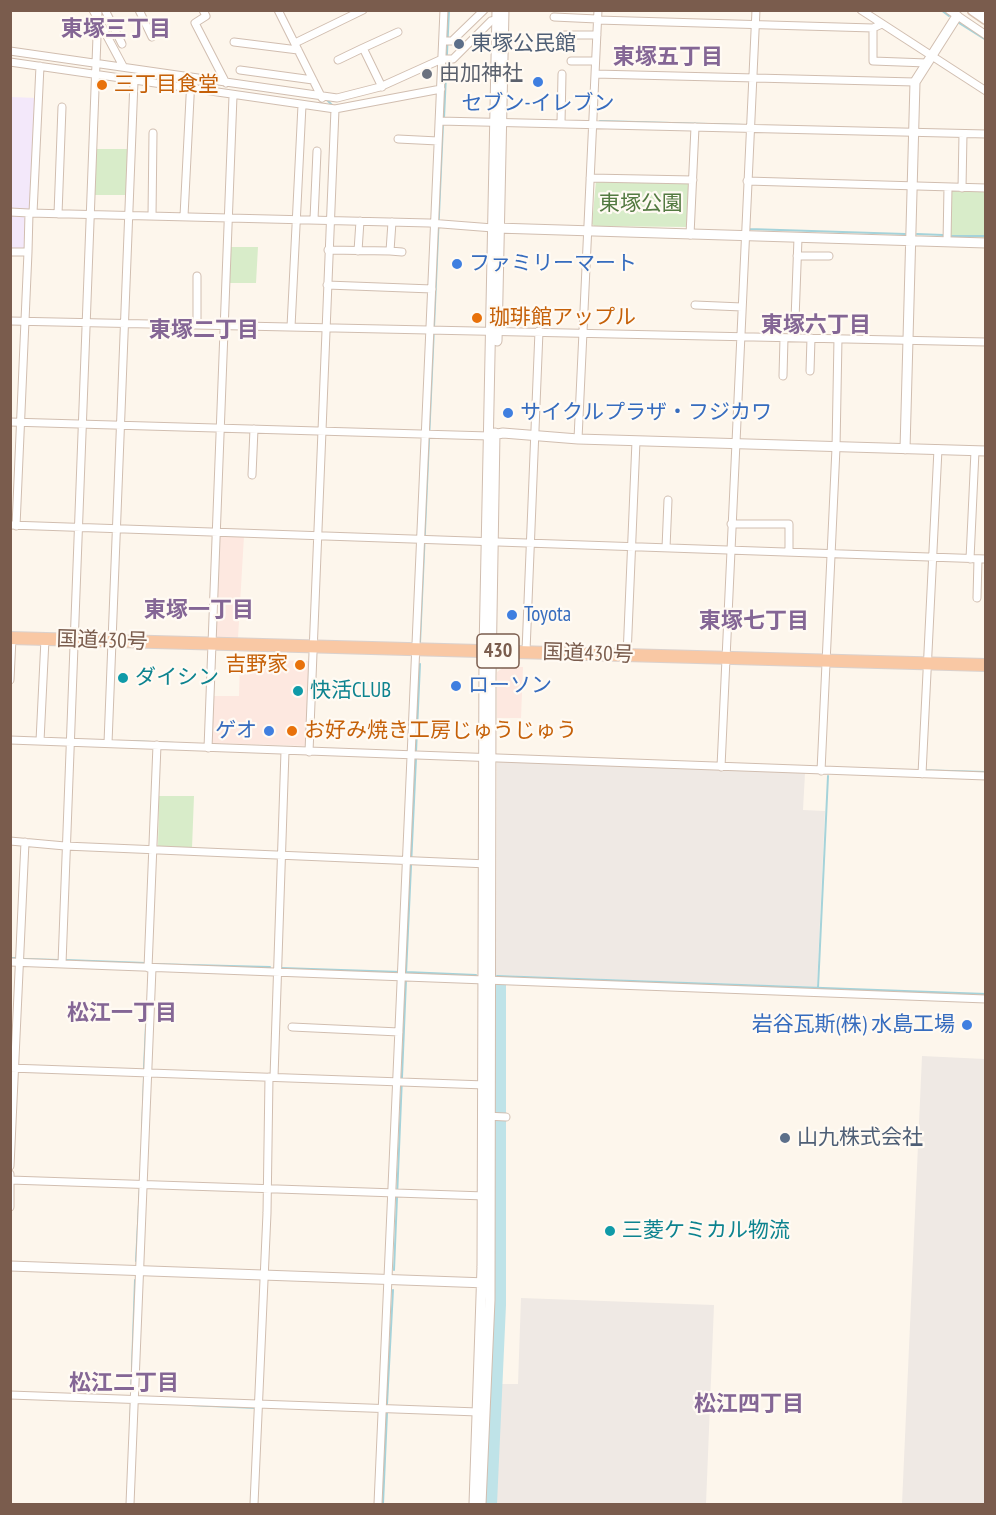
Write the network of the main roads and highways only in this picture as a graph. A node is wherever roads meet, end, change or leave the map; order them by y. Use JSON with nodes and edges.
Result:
{"nodes":[{"id":1,"x":973,"y":10,"type":"edge"},
{"id":2,"x":986,"y":19,"type":"edge"},
{"id":3,"x":11,"y":642,"type":"edge"},
{"id":4,"x":488,"y":655,"type":"junction"},
{"id":5,"x":724,"y":661,"type":"junction"},
{"id":6,"x":986,"y":665,"type":"edge"},
{"id":7,"x":927,"y":667,"type":"junction"},
{"id":8,"x":986,"y":672,"type":"edge"}],
"edges":[{"from":1,"to":2,"type":"main road"},
{"from":3,"to":4,"type":"highway","name":"国道430号","number":"430"},
{"from":4,"to":5,"type":"highway","name":"国道430号","number":"430"},
{"from":4,"to":5,"type":"highway","name":"国道430号","number":"430"},
{"from":5,"to":7,"type":"highway","name":"国道430号","number":"430"},
{"from":6,"to":7,"type":"highway","name":"国道430号","number":"430"},
{"from":7,"to":8,"type":"highway","name":"国道430号","number":"430"}]}
